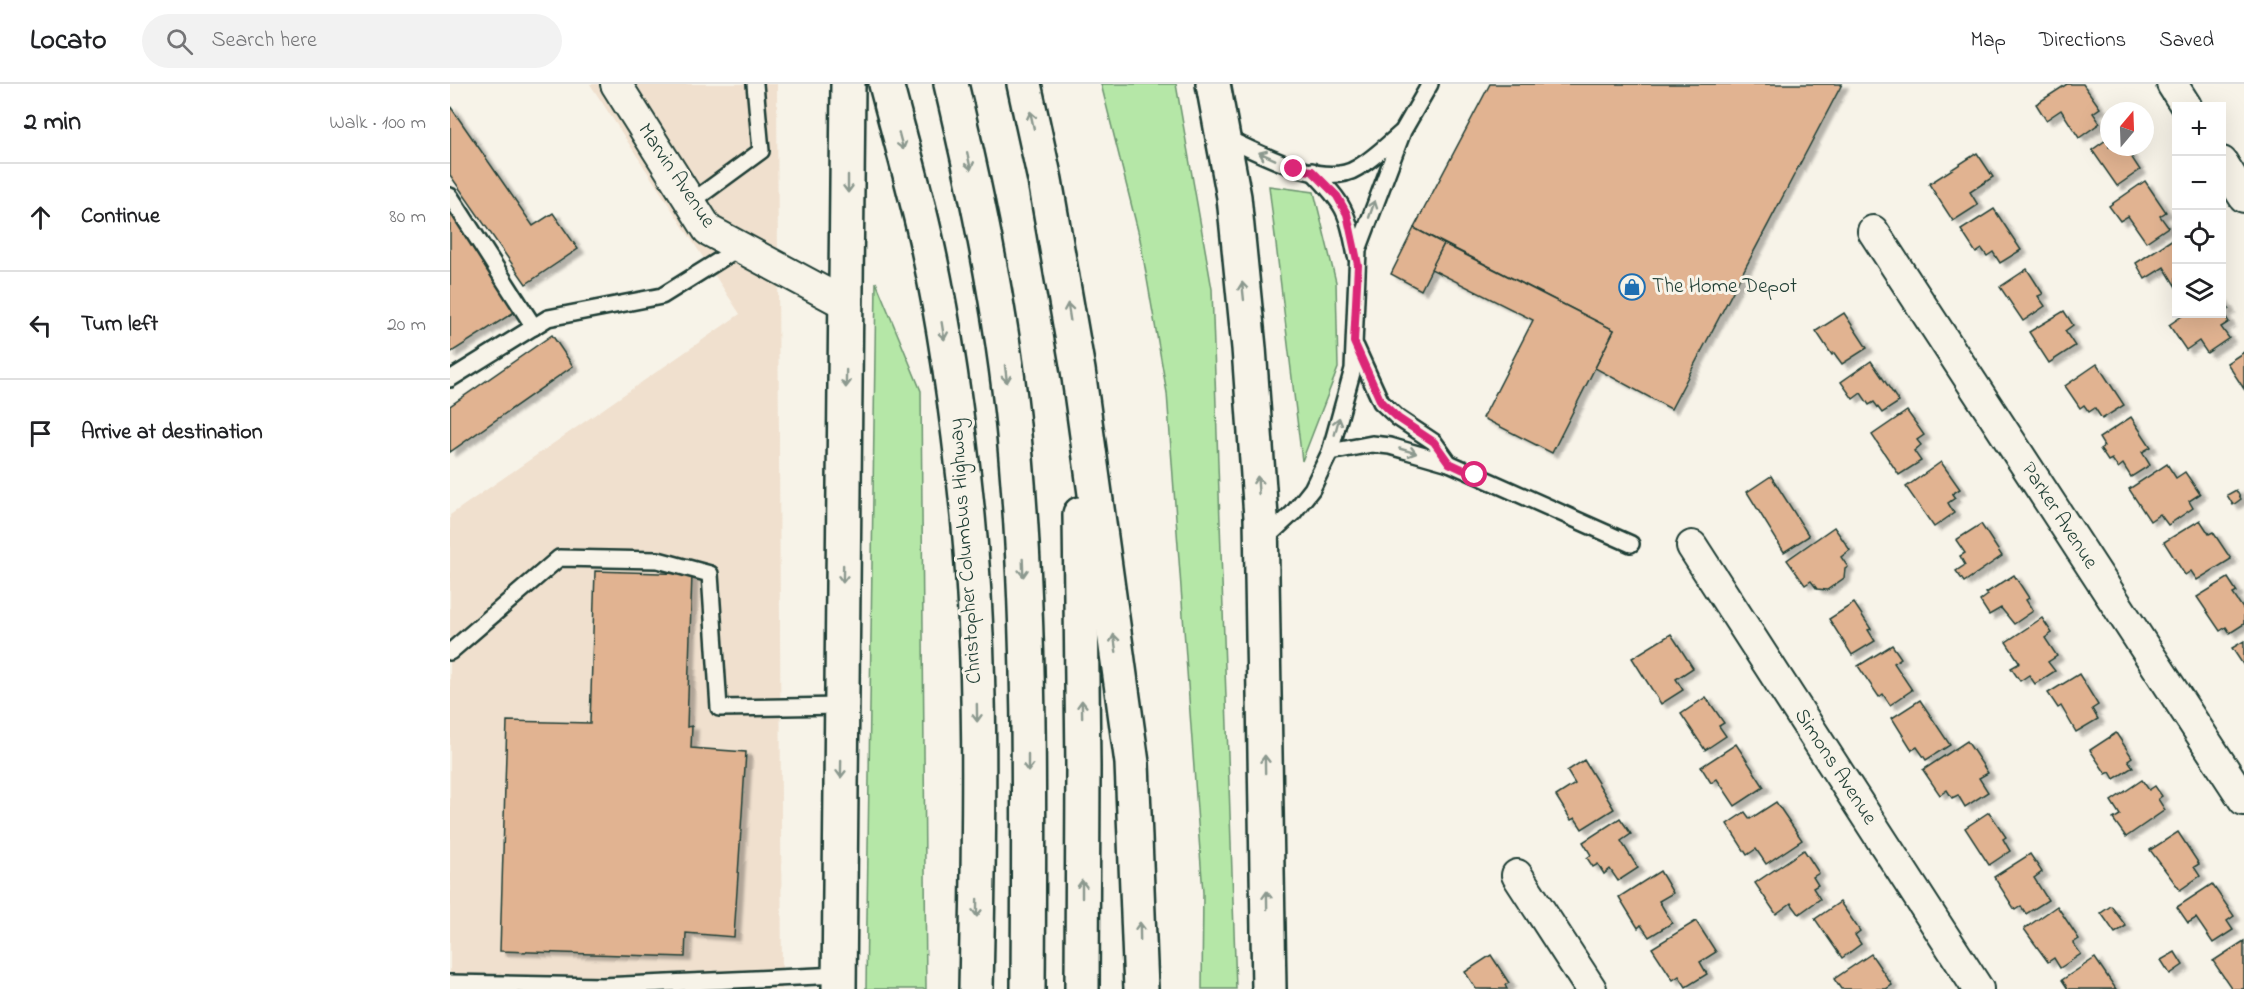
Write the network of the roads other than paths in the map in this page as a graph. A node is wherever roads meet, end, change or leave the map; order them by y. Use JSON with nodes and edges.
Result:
{"nodes":[{"id":1,"x":755,"y":84,"type":"edge"},
{"id":2,"x":848,"y":84,"type":"edge"},
{"id":3,"x":886,"y":84,"type":"edge"},
{"id":4,"x":951,"y":84,"type":"edge"},
{"id":5,"x":1024,"y":84,"type":"edge"},
{"id":6,"x":1213,"y":84,"type":"edge"},
{"id":7,"x":1430,"y":84,"type":"edge"},
{"id":8,"x":2172,"y":84,"type":"edge"},
{"id":9,"x":620,"y":86,"type":"edge"},
{"id":10,"x":2183,"y":102,"type":"edge"},
{"id":11,"x":1403,"y":131,"type":"junction"},
{"id":12,"x":1223,"y":137,"type":"junction"},
{"id":13,"x":2226,"y":168,"type":"edge"},
{"id":14,"x":1312,"y":171,"type":"junction"},
{"id":15,"x":450,"y":196,"type":"edge"},
{"id":16,"x":2244,"y":197,"type":"edge"},
{"id":17,"x":690,"y":203,"type":"junction"},
{"id":18,"x":1873,"y":231,"type":"dead end"},
{"id":19,"x":739,"y":248,"type":"junction"},
{"id":20,"x":1358,"y":265,"type":"junction"},
{"id":21,"x":846,"y":304,"type":"junction"},
{"id":22,"x":534,"y":327,"type":"junction"},
{"id":23,"x":1354,"y":342,"type":"junction"},
{"id":24,"x":1078,"y":369,"type":"junction"},
{"id":25,"x":450,"y":379,"type":"edge"},
{"id":26,"x":1330,"y":452,"type":"junction"},
{"id":27,"x":1449,"y":463,"type":"junction"},
{"id":28,"x":1261,"y":543,"type":"junction"},
{"id":29,"x":1630,"y":544,"type":"dead end"},
{"id":30,"x":1692,"y":546,"type":"dead end"},
{"id":31,"x":450,"y":652,"type":"edge"},
{"id":32,"x":842,"y":706,"type":"junction"},
{"id":33,"x":2244,"y":800,"type":"edge"},
{"id":34,"x":1517,"y":875,"type":"dead end"},
{"id":35,"x":1269,"y":979,"type":"edge"},
{"id":36,"x":839,"y":982,"type":"edge"},
{"id":37,"x":450,"y":983,"type":"edge"},
{"id":38,"x":976,"y":989,"type":"edge"},
{"id":39,"x":1028,"y":989,"type":"edge"},
{"id":40,"x":1082,"y":989,"type":"edge"},
{"id":41,"x":1141,"y":989,"type":"edge"},
{"id":42,"x":1591,"y":989,"type":"edge"},
{"id":43,"x":1978,"y":989,"type":"edge"}],
"edges":[{"from":1,"to":17,"type":"lane"},
{"from":2,"to":21,"type":"highway","one_way":true},
{"from":3,"to":38,"type":"highway","name":"Christopher Columbus Highway","one_way":true},
{"from":4,"to":39,"type":"highway","one_way":true},
{"from":24,"to":5,"type":"highway","one_way":true},
{"from":6,"to":12,"type":"highway"},
{"from":7,"to":11,"type":"lane"},
{"from":8,"to":10,"type":"street"},
{"from":9,"to":17,"type":"street","name":"Marvin Avenue"},
{"from":11,"to":14,"type":"lane"},
{"from":20,"to":11,"type":"lane","one_way":true},
{"from":14,"to":12,"type":"lane","one_way":true},
{"from":28,"to":12,"type":"highway","one_way":true},
{"from":13,"to":16,"type":"street"},
{"from":14,"to":20,"type":"lane"},
{"from":15,"to":22,"type":"lane"},
{"from":17,"to":19,"type":"street","name":"Marvin Avenue"},
{"from":18,"to":33,"type":"street","name":"Parker Avenue"},
{"from":19,"to":21,"type":"street","name":"Marvin Avenue"},
{"from":19,"to":22,"type":"lane"},
{"from":20,"to":23,"type":"lane"},
{"from":21,"to":32,"type":"highway","one_way":true},
{"from":22,"to":25,"type":"lane"},
{"from":26,"to":23,"type":"lane","one_way":true},
{"from":23,"to":27,"type":"lane"},
{"from":40,"to":24,"type":"highway","one_way":true},
{"from":41,"to":24,"type":"highway","one_way":true},
{"from":26,"to":27,"type":"lane","one_way":true},
{"from":26,"to":28,"type":"lane"},
{"from":27,"to":29,"type":"lane"},
{"from":35,"to":28,"type":"highway","one_way":true},
{"from":30,"to":43,"type":"street","name":"Simons Avenue"},
{"from":31,"to":32,"type":"lane"},
{"from":32,"to":36,"type":"highway","one_way":true},
{"from":34,"to":42,"type":"street"},
{"from":36,"to":37,"type":"lane"}]}
